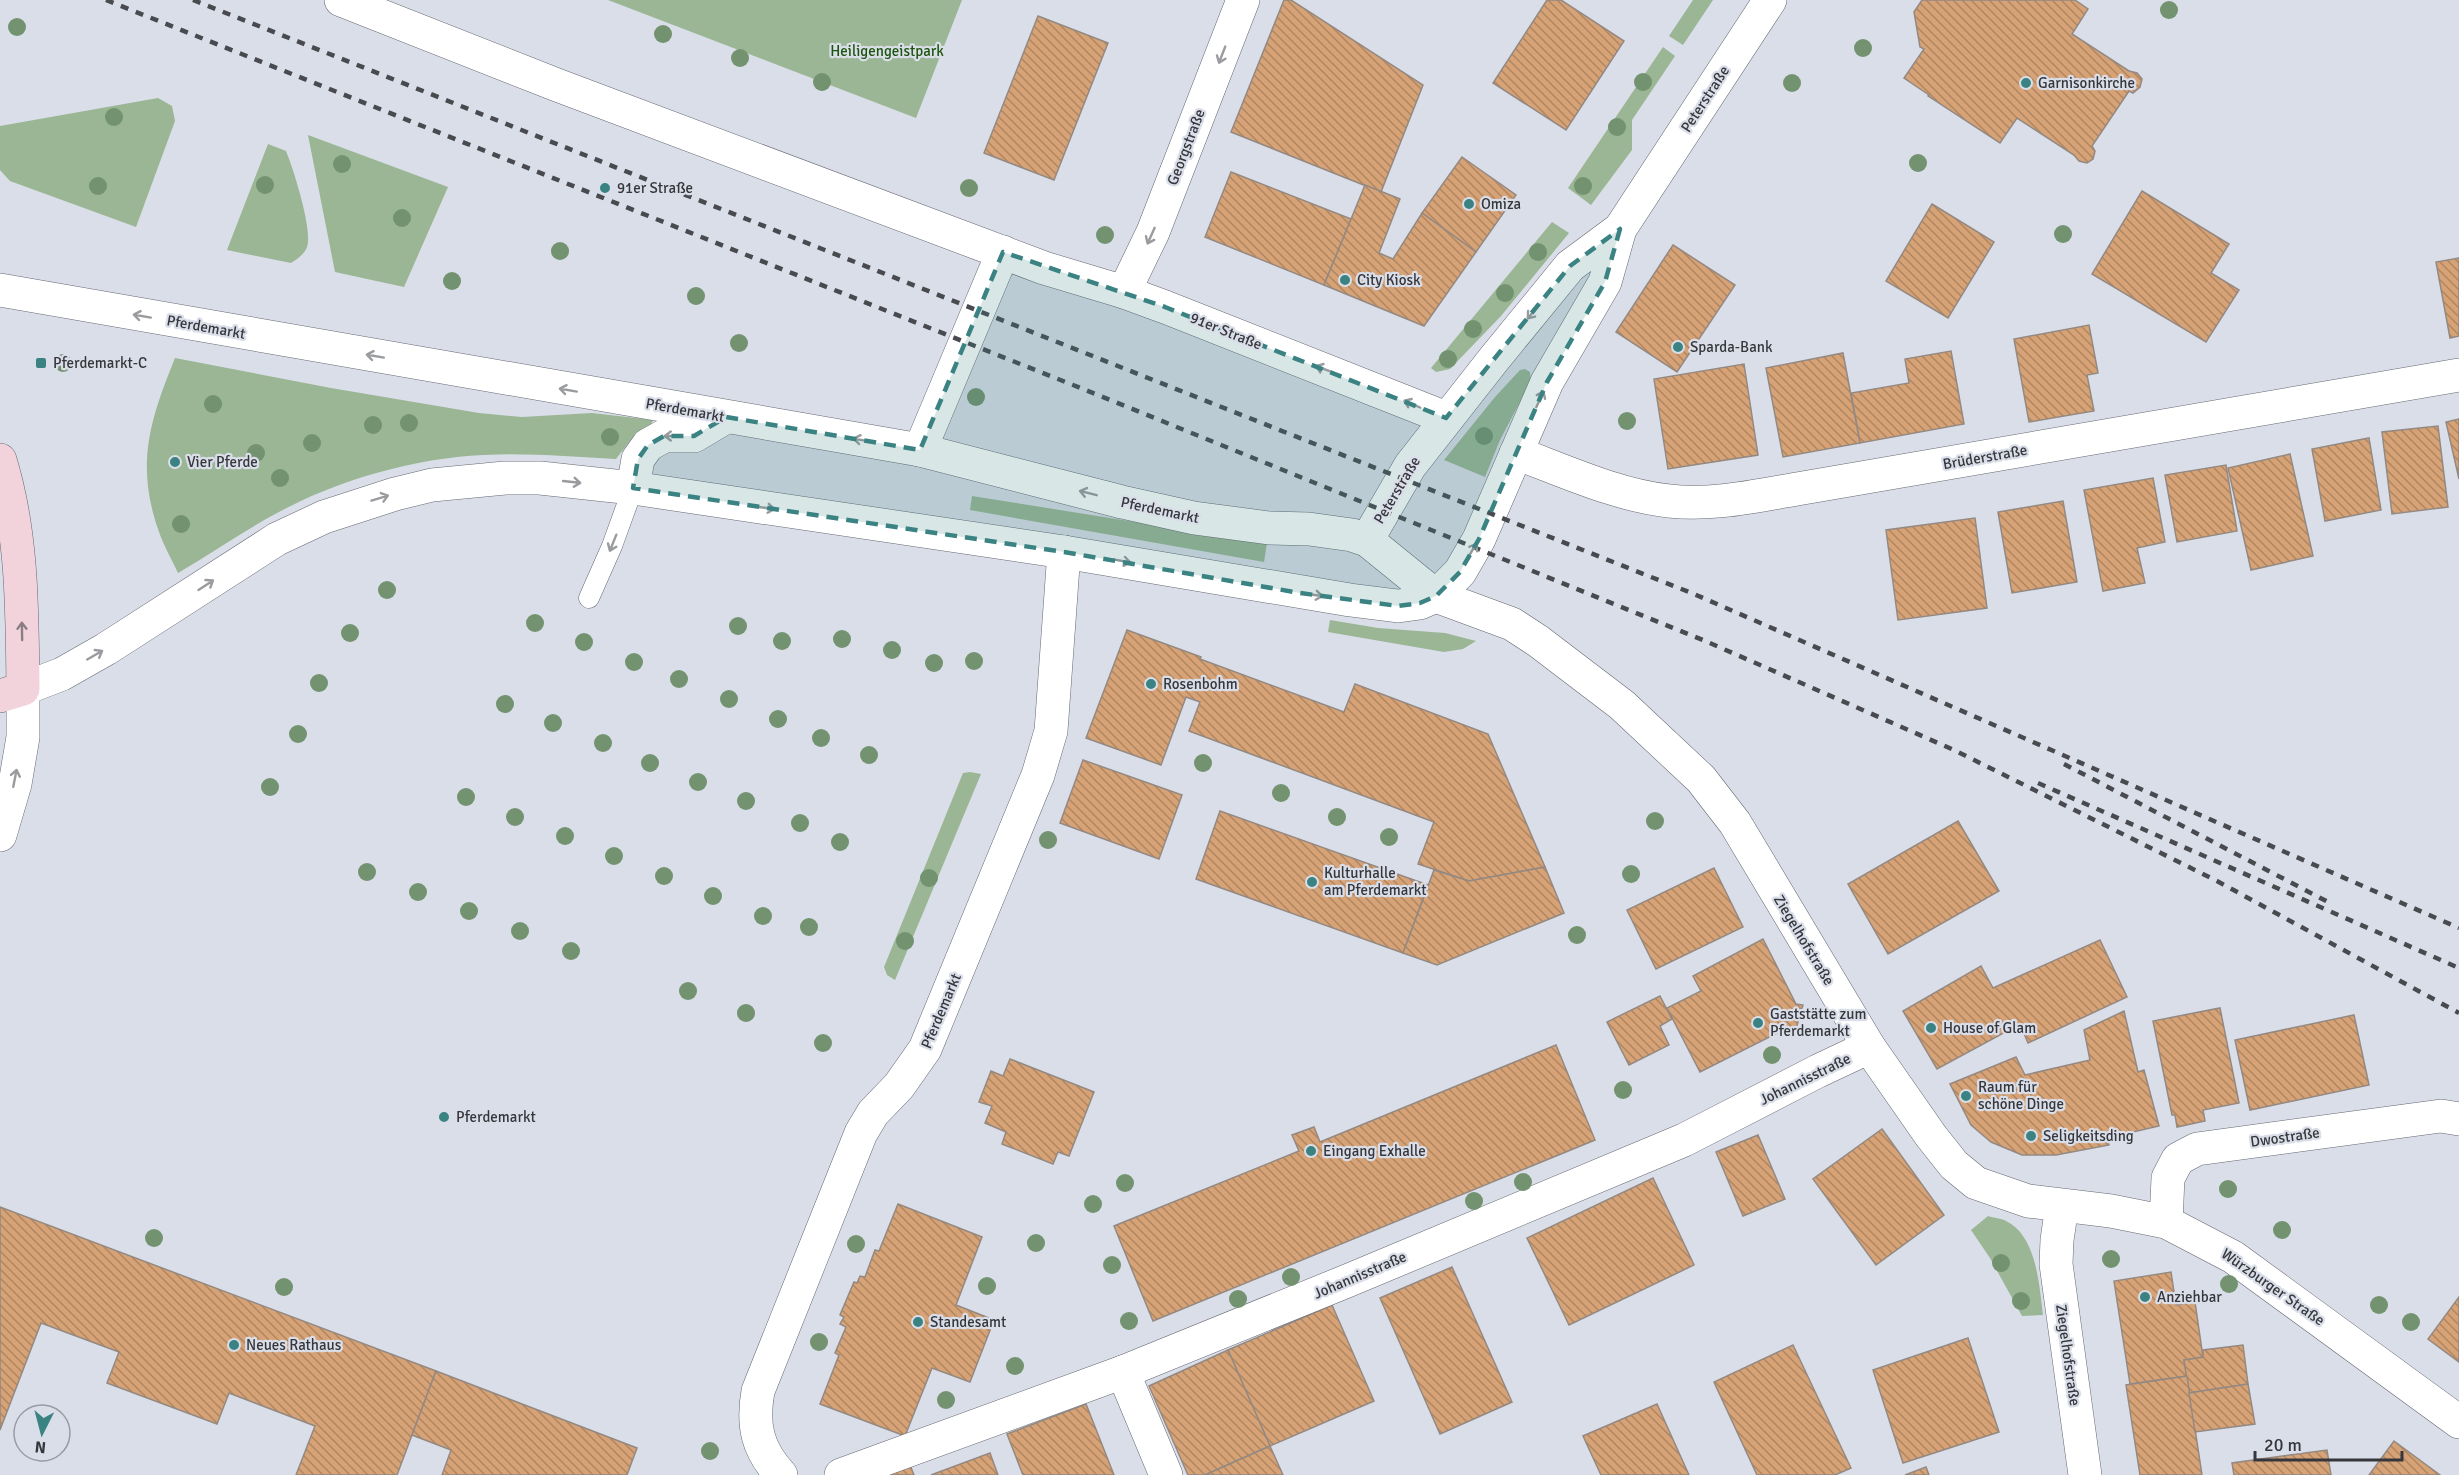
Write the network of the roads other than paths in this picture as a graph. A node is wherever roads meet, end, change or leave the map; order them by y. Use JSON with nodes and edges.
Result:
{"nodes":[{"id":1,"x":341,"y":0,"type":"edge"},
{"id":2,"x":1244,"y":0,"type":"edge"},
{"id":3,"x":1770,"y":0,"type":"edge"},
{"id":4,"x":1620,"y":229,"type":"junction"},
{"id":5,"x":1003,"y":252,"type":"junction"},
{"id":6,"x":0,"y":290,"type":"edge"},
{"id":7,"x":1124,"y":292,"type":"junction"},
{"id":8,"x":2459,"y":375,"type":"edge"},
{"id":9,"x":726,"y":417,"type":"junction"},
{"id":10,"x":1446,"y":418,"type":"junction"},
{"id":11,"x":920,"y":450,"type":"junction"},
{"id":12,"x":1516,"y":453,"type":"junction"},
{"id":13,"x":0,"y":460,"type":"edge"},
{"id":14,"x":633,"y":488,"type":"junction"},
{"id":15,"x":1367,"y":540,"type":"junction"},
{"id":16,"x":1064,"y":552,"type":"junction"},
{"id":17,"x":1436,"y":596,"type":"junction"},
{"id":18,"x":589,"y":598,"type":"dead end"},
{"id":19,"x":12,"y":692,"type":"edge"},
{"id":20,"x":0,"y":835,"type":"edge"},
{"id":21,"x":1869,"y":1047,"type":"junction"},
{"id":22,"x":2459,"y":1119,"type":"edge"},
{"id":23,"x":2062,"y":1206,"type":"junction"},
{"id":24,"x":2166,"y":1222,"type":"junction"},
{"id":25,"x":1123,"y":1372,"type":"junction"},
{"id":26,"x":2459,"y":1422,"type":"edge"},
{"id":27,"x":781,"y":1475,"type":"edge"},
{"id":28,"x":841,"y":1475,"type":"edge"},
{"id":29,"x":1166,"y":1475,"type":"edge"},
{"id":30,"x":2085,"y":1475,"type":"edge"}],
"edges":[{"from":1,"to":5,"type":"street","name":"91er Straße"},
{"from":2,"to":7,"type":"street","name":"Georgstraße","one_way":true},
{"from":3,"to":4,"type":"street","name":"Peterstraße"},
{"from":4,"to":10,"type":"street","name":"Peterstraße","one_way":true},
{"from":12,"to":4,"type":"street","name":"Peterstraße","one_way":true},
{"from":5,"to":7,"type":"street","name":"91er Straße"},
{"from":5,"to":11,"type":"street"},
{"from":9,"to":6,"type":"street","name":"Pferdemarkt","one_way":true},
{"from":10,"to":7,"type":"street","name":"91er Straße","one_way":true},
{"from":8,"to":12,"type":"street","name":"Brüderstraße"},
{"from":11,"to":9,"type":"street","name":"Pferdemarkt","one_way":true},
{"from":9,"to":14,"type":"street","one_way":true},
{"from":10,"to":15,"type":"street","name":"Peterstraße"},
{"from":15,"to":11,"type":"street","name":"Pferdemarkt","one_way":true},
{"from":17,"to":12,"type":"street","name":"Peterstraße","one_way":true},
{"from":19,"to":13,"type":"main road","one_way":true},
{"from":14,"to":16,"type":"street","one_way":true},
{"from":14,"to":18,"type":"lane","one_way":true},
{"from":19,"to":14,"type":"street","one_way":true},
{"from":15,"to":17,"type":"street","name":"Peterstraße"},
{"from":16,"to":17,"type":"street","one_way":true},
{"from":16,"to":27,"type":"street","name":"Pferdemarkt"},
{"from":17,"to":21,"type":"street","name":"Ziegelhofstraße"},
{"from":20,"to":19,"type":"street","one_way":true},
{"from":21,"to":23,"type":"street","name":"Ziegelhofstraße"},
{"from":21,"to":25,"type":"street","name":"Johannisstraße"},
{"from":22,"to":24,"type":"street","name":"Dwostraße"},
{"from":23,"to":24,"type":"street","name":"Würzburger Straße"},
{"from":23,"to":30,"type":"street","name":"Ziegelhofstraße"},
{"from":24,"to":26,"type":"street","name":"Würzburger Straße"},
{"from":25,"to":28,"type":"street","name":"Johannisstraße"},
{"from":25,"to":29,"type":"street"}]}
